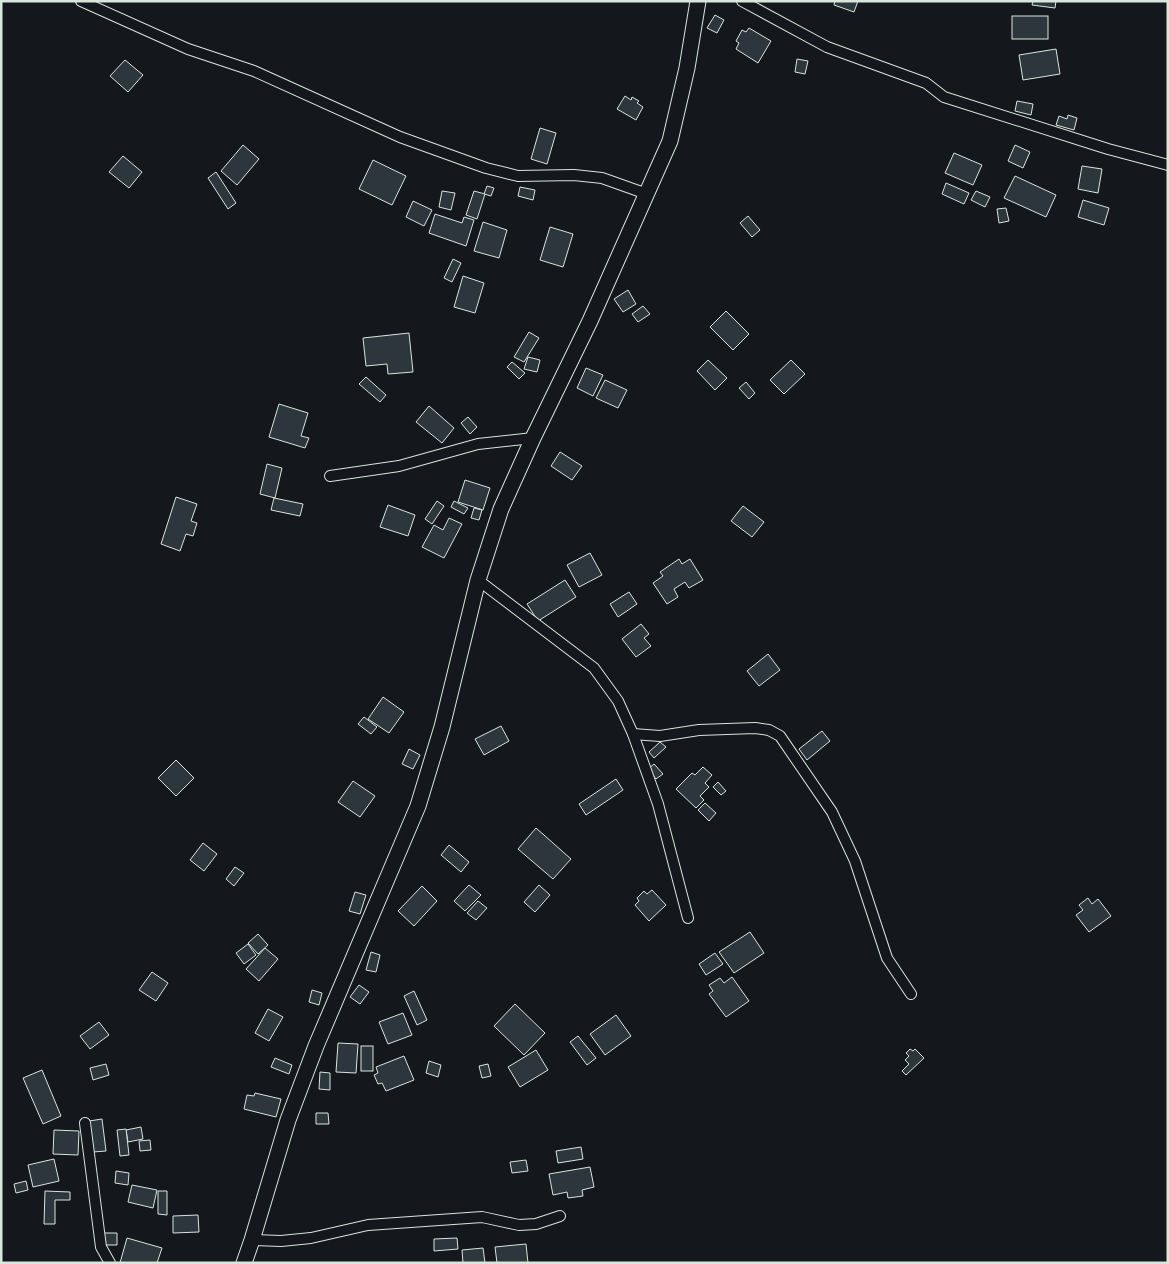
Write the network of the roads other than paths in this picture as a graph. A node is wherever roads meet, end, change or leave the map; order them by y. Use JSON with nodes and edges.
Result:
{"nodes":[{"id":1,"x":81,"y":1,"type":"edge"},
{"id":2,"x":698,"y":1,"type":"edge"},
{"id":3,"x":742,"y":1,"type":"edge"},
{"id":4,"x":1168,"y":165,"type":"edge"},
{"id":5,"x":647,"y":194,"type":"junction"},
{"id":6,"x":533,"y":438,"type":"junction"},
{"id":7,"x":330,"y":476,"type":"dead end"},
{"id":8,"x":478,"y":580,"type":"junction"},
{"id":9,"x":633,"y":734,"type":"junction"},
{"id":10,"x":688,"y":918,"type":"dead end"},
{"id":11,"x":911,"y":994,"type":"dead end"},
{"id":12,"x":85,"y":1123,"type":"dead end"},
{"id":13,"x":560,"y":1216,"type":"dead end"},
{"id":14,"x":252,"y":1240,"type":"junction"},
{"id":15,"x":110,"y":1263,"type":"edge"},
{"id":16,"x":244,"y":1263,"type":"edge"}],
"edges":[{"from":1,"to":5,"type":"street"},
{"from":2,"to":5,"type":"main road"},
{"from":3,"to":4,"type":"street"},
{"from":5,"to":6,"type":"main road"},
{"from":6,"to":7,"type":"street"},
{"from":6,"to":8,"type":"main road"},
{"from":8,"to":9,"type":"street"},
{"from":8,"to":14,"type":"main road"},
{"from":9,"to":10,"type":"street"},
{"from":9,"to":11,"type":"street"},
{"from":12,"to":15,"type":"street"},
{"from":13,"to":14,"type":"street"},
{"from":14,"to":16,"type":"main road"}]}
